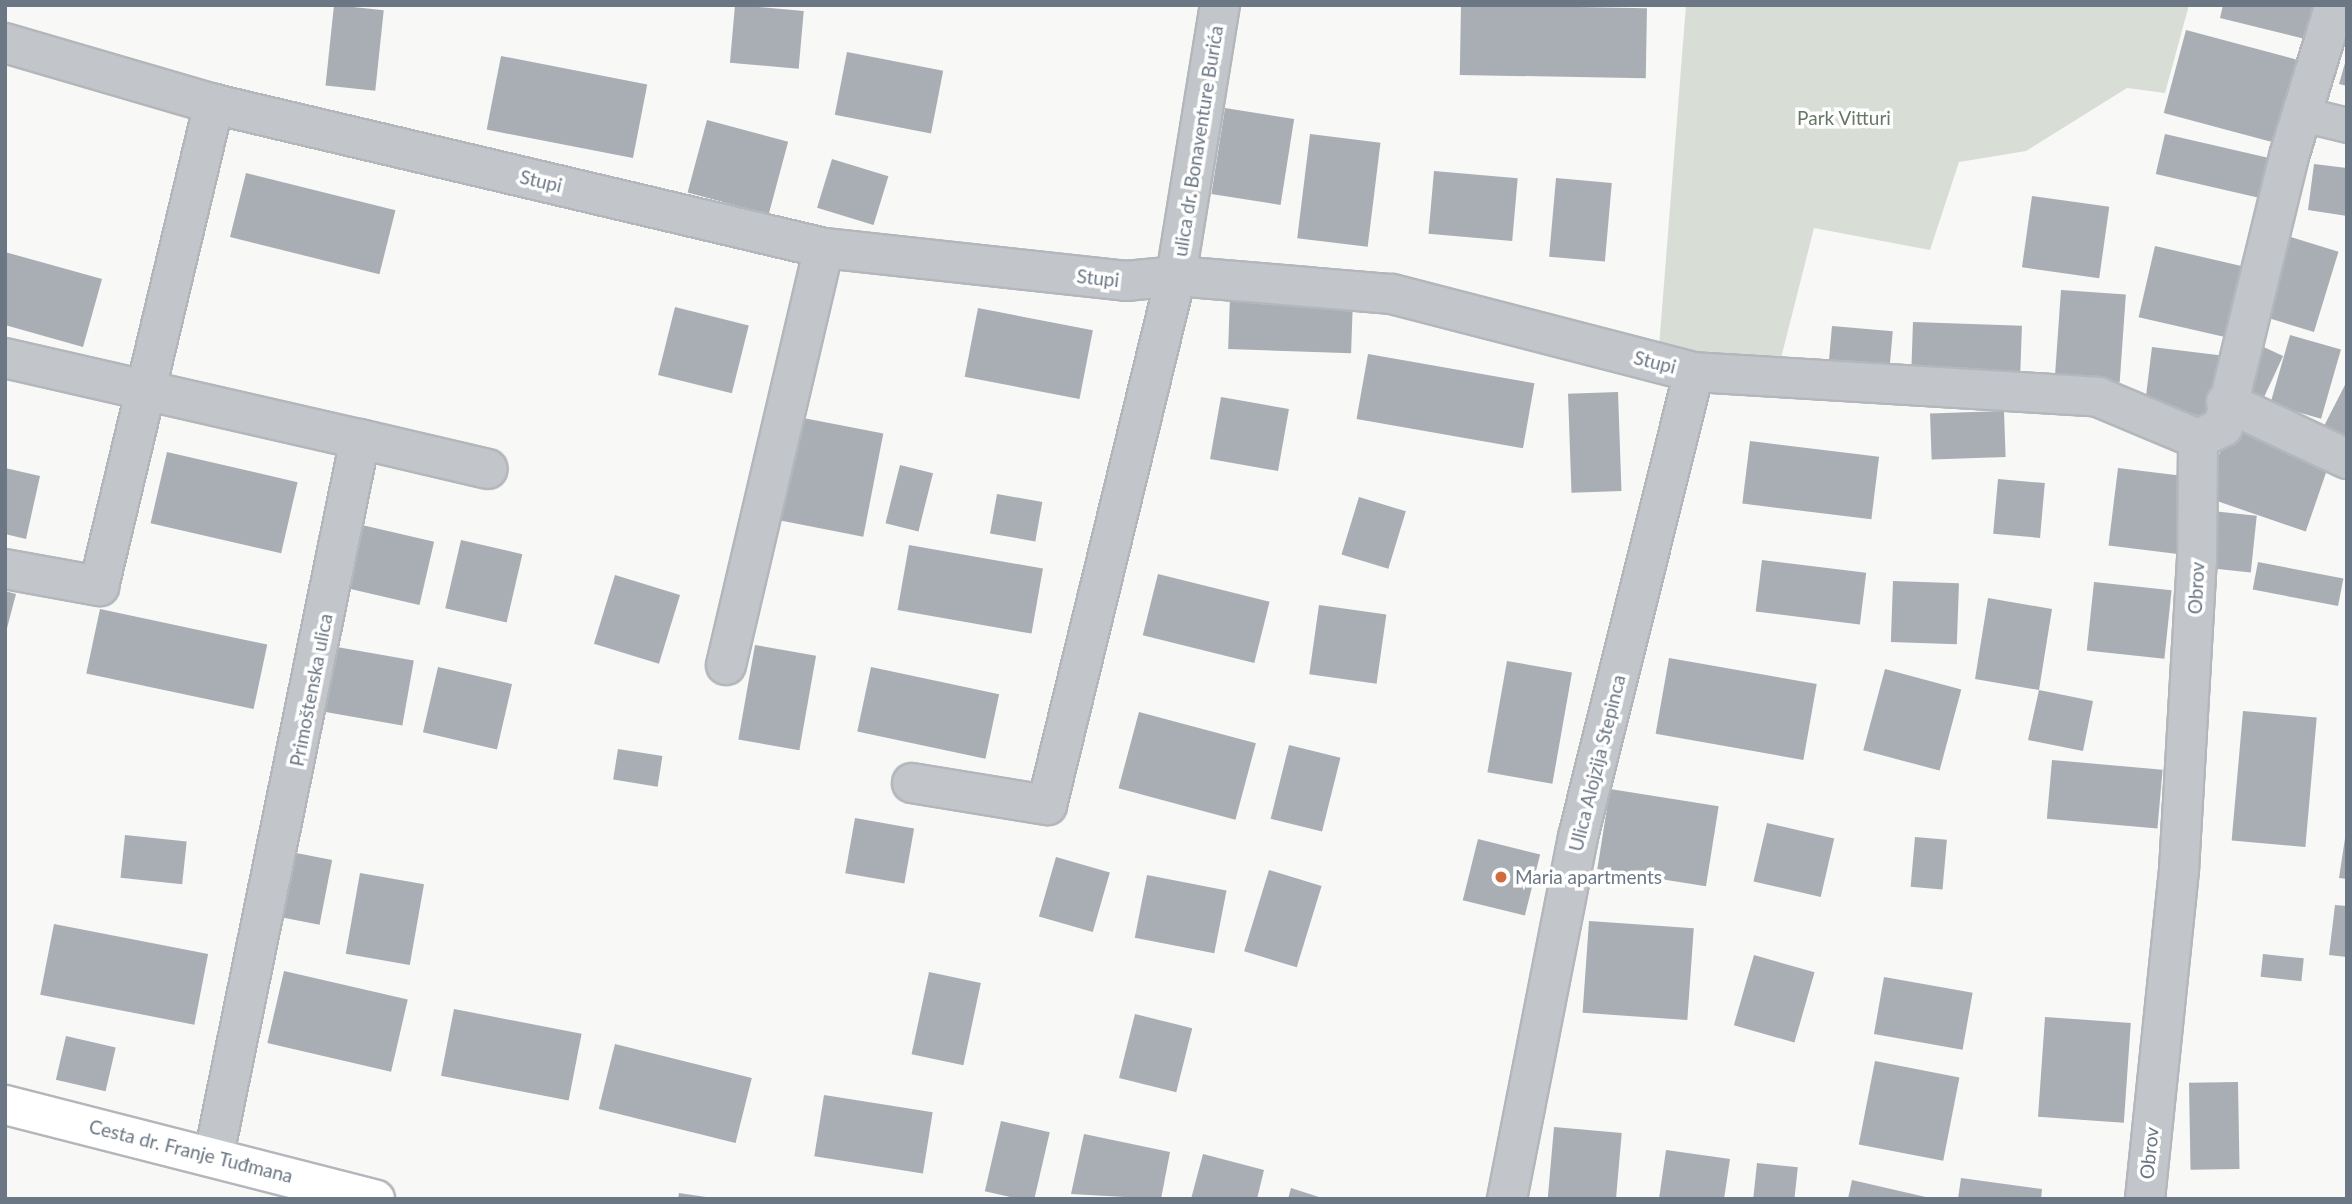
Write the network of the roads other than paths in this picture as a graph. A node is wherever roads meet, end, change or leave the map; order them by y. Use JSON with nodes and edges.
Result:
{"nodes":[{"id":1,"x":1220,"y":5,"type":"edge"},
{"id":2,"x":2335,"y":5,"type":"edge"},
{"id":3,"x":5,"y":43,"type":"edge"},
{"id":4,"x":214,"y":104,"type":"junction"},
{"id":5,"x":2302,"y":114,"type":"junction"},
{"id":6,"x":2347,"y":125,"type":"edge"},
{"id":7,"x":824,"y":248,"type":"junction"},
{"id":8,"x":1176,"y":276,"type":"junction"},
{"id":9,"x":5,"y":358,"type":"edge"},
{"id":10,"x":1694,"y":372,"type":"junction"},
{"id":11,"x":146,"y":389,"type":"junction"},
{"id":12,"x":2226,"y":402,"type":"junction"},
{"id":13,"x":360,"y":439,"type":"junction"},
{"id":14,"x":2198,"y":439,"type":"junction"},
{"id":15,"x":2347,"y":459,"type":"edge"},
{"id":16,"x":488,"y":469,"type":"dead end"},
{"id":17,"x":5,"y":569,"type":"edge"},
{"id":18,"x":726,"y":665,"type":"dead end"},
{"id":19,"x":912,"y":783,"type":"dead end"},
{"id":20,"x":5,"y":1105,"type":"edge"},
{"id":21,"x":214,"y":1155,"type":"junction"},
{"id":22,"x":375,"y":1199,"type":"edge"},
{"id":23,"x":1507,"y":1199,"type":"edge"},
{"id":24,"x":2145,"y":1199,"type":"edge"}],
"edges":[{"from":1,"to":8,"type":"street","name":"ulica dr. Bonaventure Burića"},
{"from":2,"to":5,"type":"street"},
{"from":3,"to":4,"type":"street","name":"Stupi"},
{"from":4,"to":7,"type":"street","name":"Stupi"},
{"from":4,"to":11,"type":"street"},
{"from":5,"to":6,"type":"street"},
{"from":5,"to":12,"type":"street"},
{"from":7,"to":8,"type":"street","name":"Stupi"},
{"from":7,"to":18,"type":"street"},
{"from":8,"to":10,"type":"street","name":"Stupi"},
{"from":8,"to":19,"type":"street","name":"ulica dr. Bonaventure Burića"},
{"from":9,"to":11,"type":"street"},
{"from":10,"to":14,"type":"street","name":"Stupi"},
{"from":10,"to":23,"type":"street","name":"Ulica Alojzija Stepinca"},
{"from":11,"to":13,"type":"street"},
{"from":11,"to":17,"type":"street"},
{"from":12,"to":14,"type":"street"},
{"from":12,"to":15,"type":"street"},
{"from":13,"to":16,"type":"street"},
{"from":13,"to":21,"type":"street","name":"Primoštenska ulica"},
{"from":14,"to":24,"type":"street","name":"Obrov"},
{"from":20,"to":21,"type":"main road","name":"Cesta dr. Franje Tuđmana"},
{"from":21,"to":22,"type":"main road","name":"Cesta dr. Franje Tuđmana"}]}
